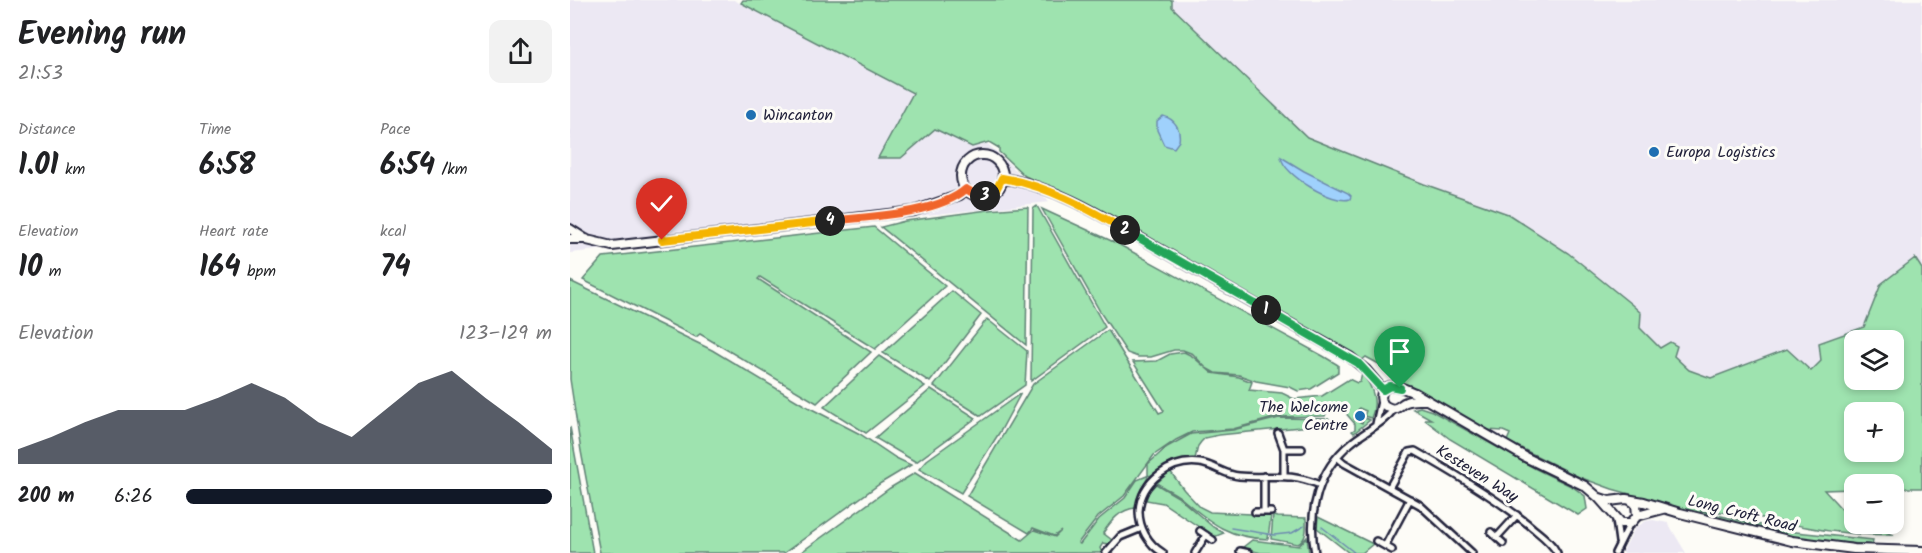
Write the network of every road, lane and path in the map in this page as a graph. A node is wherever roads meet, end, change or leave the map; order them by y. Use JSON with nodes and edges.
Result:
{"nodes":[{"id":1,"x":1002,"y":178,"type":"junction"},
{"id":2,"x":966,"y":189,"type":"junction"},
{"id":3,"x":570,"y":229,"type":"edge"},
{"id":4,"x":570,"y":239,"type":"edge"},
{"id":5,"x":587,"y":240,"type":"junction"},
{"id":6,"x":1400,"y":388,"type":"junction"},
{"id":7,"x":1383,"y":390,"type":"junction"},
{"id":8,"x":1425,"y":400,"type":"junction"},
{"id":9,"x":1382,"y":401,"type":"junction"},
{"id":10,"x":1403,"y":403,"type":"junction"},
{"id":11,"x":1394,"y":409,"type":"junction"},
{"id":12,"x":1376,"y":424,"type":"junction"},
{"id":13,"x":1278,"y":433,"type":"dead end"},
{"id":14,"x":1284,"y":449,"type":"junction"},
{"id":15,"x":1302,"y":449,"type":"dead end"},
{"id":16,"x":1337,"y":457,"type":"junction"},
{"id":17,"x":1284,"y":475,"type":"junction"},
{"id":18,"x":1264,"y":476,"type":"junction"},
{"id":19,"x":1320,"y":485,"type":"junction"},
{"id":20,"x":1389,"y":488,"type":"junction"},
{"id":21,"x":1599,"y":498,"type":"junction"},
{"id":22,"x":1410,"y":499,"type":"junction"},
{"id":23,"x":1630,"y":500,"type":"junction"},
{"id":24,"x":1618,"y":501,"type":"junction"},
{"id":25,"x":1663,"y":509,"type":"junction"},
{"id":26,"x":1255,"y":512,"type":"dead end"},
{"id":27,"x":1264,"y":512,"type":"junction"},
{"id":28,"x":1271,"y":512,"type":"dead end"},
{"id":29,"x":1517,"y":515,"type":"junction"},
{"id":30,"x":1637,"y":516,"type":"junction"},
{"id":31,"x":1615,"y":517,"type":"junction"},
{"id":32,"x":1630,"y":523,"type":"junction"},
{"id":33,"x":1142,"y":528,"type":"junction"},
{"id":34,"x":1200,"y":531,"type":"dead end"},
{"id":35,"x":1491,"y":532,"type":"dead end"},
{"id":36,"x":1206,"y":536,"type":"junction"},
{"id":37,"x":1497,"y":537,"type":"junction"},
{"id":38,"x":1213,"y":540,"type":"dead end"},
{"id":39,"x":1376,"y":541,"type":"dead end"},
{"id":40,"x":1619,"y":542,"type":"junction"},
{"id":41,"x":1503,"y":543,"type":"dead end"},
{"id":42,"x":1385,"y":546,"type":"junction"},
{"id":43,"x":1105,"y":550,"type":"edge"},
{"id":44,"x":1392,"y":550,"type":"dead end"},
{"id":45,"x":1240,"y":551,"type":"dead end"},
{"id":46,"x":1922,"y":551,"type":"edge"},
{"id":47,"x":1162,"y":553,"type":"edge"},
{"id":48,"x":1195,"y":553,"type":"edge"},
{"id":49,"x":1249,"y":553,"type":"edge"},
{"id":50,"x":1315,"y":553,"type":"edge"},
{"id":51,"x":1472,"y":553,"type":"edge"},
{"id":52,"x":1557,"y":553,"type":"edge"},
{"id":53,"x":1615,"y":553,"type":"edge"}],
"edges":[{"from":1,"to":2,"type":"street"},
{"from":1,"to":2,"type":"street"},
{"from":1,"to":7,"type":"street"},
{"from":2,"to":5,"type":"street"},
{"from":3,"to":5,"type":"street"},
{"from":4,"to":5,"type":"street"},
{"from":6,"to":7,"type":"street"},
{"from":6,"to":8,"type":"street"},
{"from":6,"to":10,"type":"street"},
{"from":7,"to":9,"type":"street"},
{"from":8,"to":10,"type":"street"},
{"from":8,"to":21,"type":"street"},
{"from":9,"to":11,"type":"street"},
{"from":9,"to":12,"type":"street"},
{"from":10,"to":11,"type":"street"},
{"from":11,"to":12,"type":"street"},
{"from":12,"to":16,"type":"street"},
{"from":13,"to":14,"type":"street"},
{"from":14,"to":15,"type":"street"},
{"from":14,"to":17,"type":"street"},
{"from":16,"to":19,"type":"street"},
{"from":16,"to":20,"type":"street"},
{"from":17,"to":18,"type":"street"},
{"from":17,"to":19,"type":"street"},
{"from":18,"to":27,"type":"street"},
{"from":18,"to":33,"type":"street"},
{"from":19,"to":50,"type":"street"},
{"from":20,"to":22,"type":"street"},
{"from":20,"to":29,"type":"street","name":"Kesteven Way"},
{"from":21,"to":24,"type":"street"},
{"from":21,"to":31,"type":"street"},
{"from":22,"to":42,"type":"street"},
{"from":22,"to":51,"type":"street"},
{"from":23,"to":24,"type":"street"},
{"from":23,"to":25,"type":"street","name":"Long Croft Road"},
{"from":23,"to":30,"type":"street"},
{"from":24,"to":31,"type":"street"},
{"from":25,"to":30,"type":"street","name":"Long Croft Road"},
{"from":25,"to":46,"type":"street","name":"Long Croft Road"},
{"from":26,"to":27,"type":"street"},
{"from":27,"to":28,"type":"street"},
{"from":29,"to":37,"type":"street"},
{"from":29,"to":52,"type":"street","name":"Kesteven Way"},
{"from":30,"to":32,"type":"street"},
{"from":31,"to":32,"type":"street"},
{"from":31,"to":40,"type":"street"},
{"from":32,"to":40,"type":"street"},
{"from":33,"to":43,"type":"street"},
{"from":33,"to":47,"type":"street"},
{"from":34,"to":36,"type":"street"},
{"from":35,"to":37,"type":"street"},
{"from":36,"to":38,"type":"street"},
{"from":36,"to":48,"type":"street"},
{"from":37,"to":41,"type":"street"},
{"from":39,"to":42,"type":"street"},
{"from":40,"to":53,"type":"street"},
{"from":42,"to":44,"type":"street"},
{"from":45,"to":49,"type":"street"}]}
